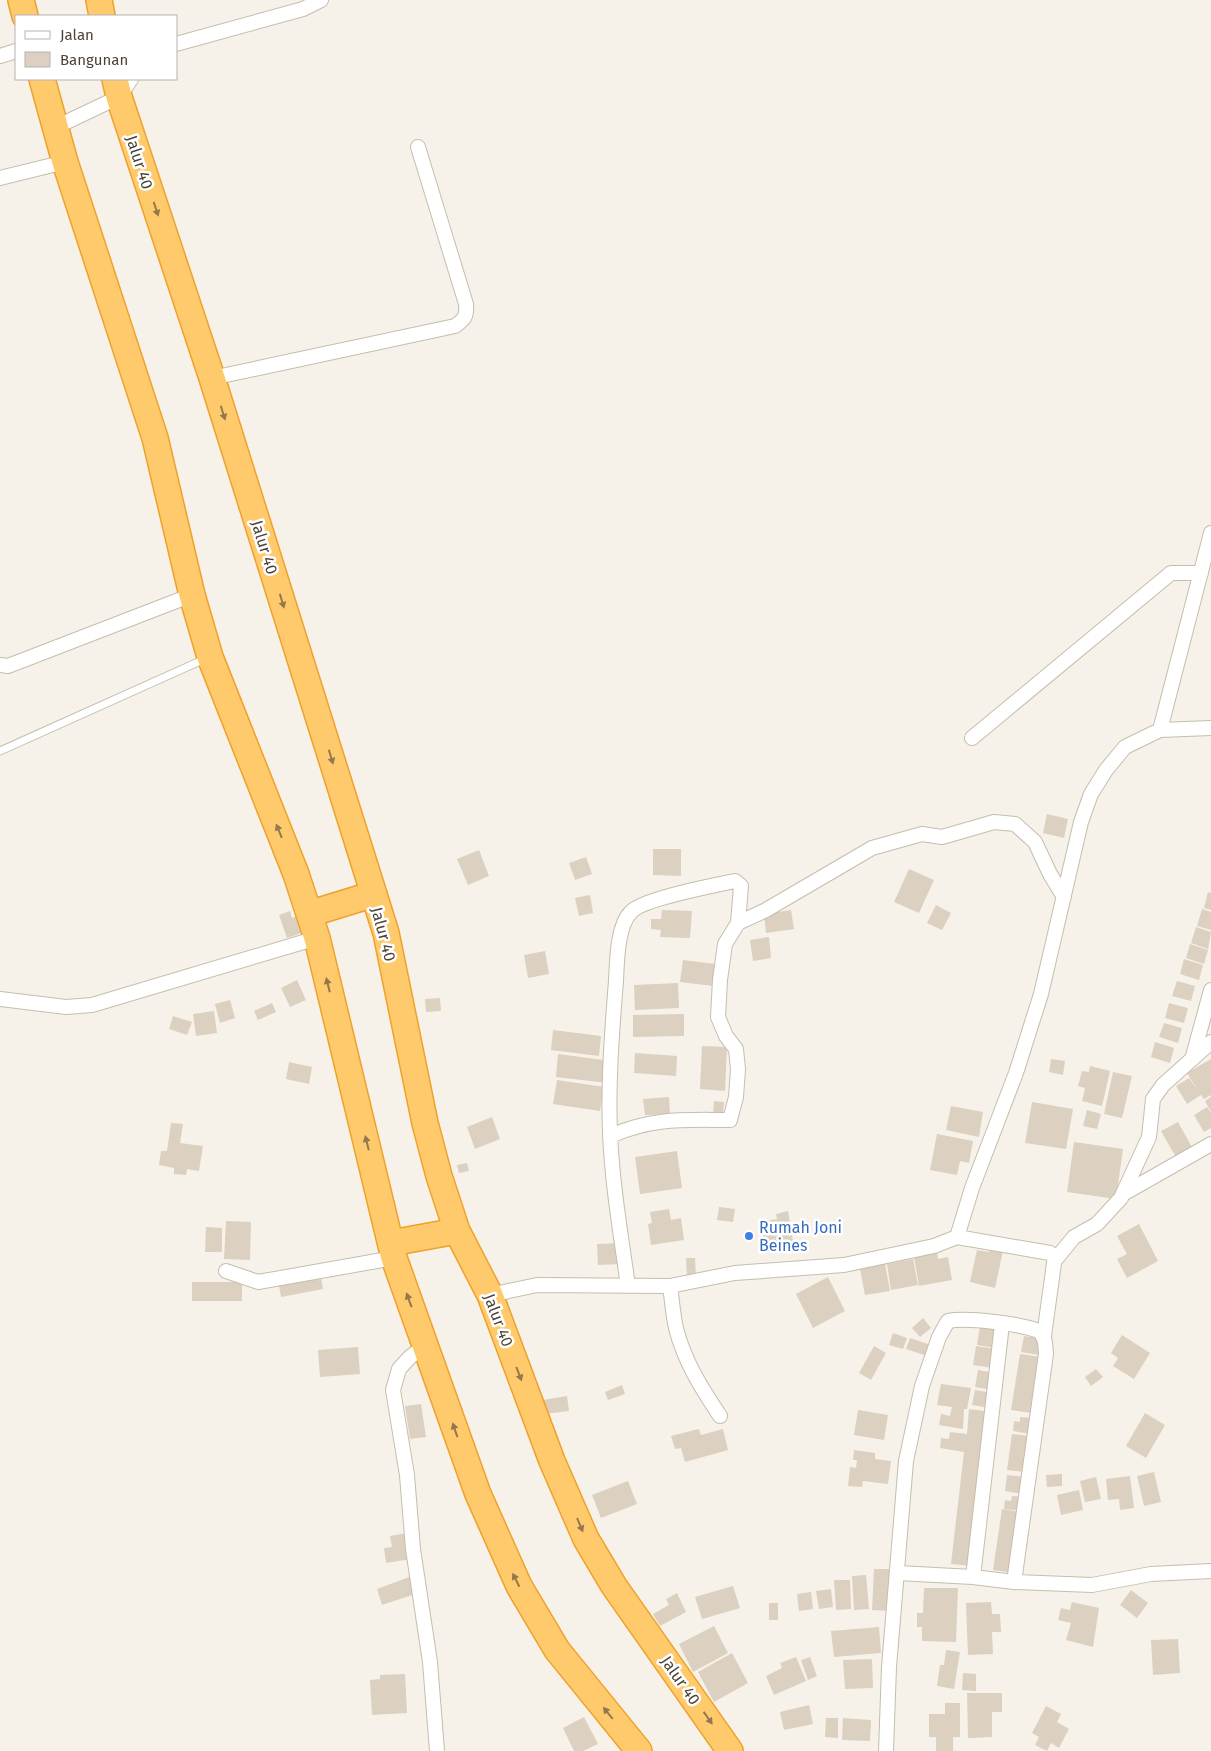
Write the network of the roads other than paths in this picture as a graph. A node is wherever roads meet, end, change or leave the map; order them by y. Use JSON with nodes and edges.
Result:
{"nodes":[{"id":1,"x":21,"y":0,"type":"edge"},
{"id":2,"x":99,"y":0,"type":"edge"},
{"id":3,"x":321,"y":0,"type":"edge"},
{"id":4,"x":25,"y":15,"type":"edge"},
{"id":5,"x":102,"y":15,"type":"edge"},
{"id":6,"x":178,"y":43,"type":"edge"},
{"id":7,"x":15,"y":51,"type":"edge"},
{"id":8,"x":0,"y":56,"type":"edge"},
{"id":9,"x":42,"y":80,"type":"edge"},
{"id":10,"x":122,"y":85,"type":"edge"},
{"id":11,"x":56,"y":127,"type":"junction"},
{"id":12,"x":418,"y":147,"type":"dead end"},
{"id":13,"x":65,"y":162,"type":"junction"},
{"id":14,"x":0,"y":178,"type":"edge"},
{"id":15,"x":212,"y":378,"type":"junction"},
{"id":16,"x":1211,"y":533,"type":"edge"},
{"id":17,"x":1201,"y":573,"type":"junction"},
{"id":18,"x":192,"y":595,"type":"junction"},
{"id":19,"x":210,"y":657,"type":"junction"},
{"id":20,"x":0,"y":665,"type":"edge"},
{"id":21,"x":1211,"y":728,"type":"edge"},
{"id":22,"x":1160,"y":730,"type":"junction"},
{"id":23,"x":972,"y":738,"type":"dead end"},
{"id":24,"x":0,"y":751,"type":"edge"},
{"id":25,"x":374,"y":894,"type":"junction"},
{"id":26,"x":1064,"y":897,"type":"junction"},
{"id":27,"x":309,"y":914,"type":"junction"},
{"id":28,"x":738,"y":923,"type":"junction"},
{"id":29,"x":317,"y":938,"type":"junction"},
{"id":30,"x":1211,"y":990,"type":"edge"},
{"id":31,"x":0,"y":999,"type":"edge"},
{"id":32,"x":1211,"y":1042,"type":"edge"},
{"id":33,"x":1193,"y":1056,"type":"junction"},
{"id":34,"x":610,"y":1136,"type":"junction"},
{"id":35,"x":1211,"y":1144,"type":"edge"},
{"id":36,"x":1123,"y":1194,"type":"junction"},
{"id":37,"x":457,"y":1231,"type":"junction"},
{"id":38,"x":957,"y":1237,"type":"junction"},
{"id":39,"x":392,"y":1251,"type":"junction"},
{"id":40,"x":1056,"y":1259,"type":"junction"},
{"id":41,"x":226,"y":1271,"type":"dead end"},
{"id":42,"x":628,"y":1286,"type":"junction"},
{"id":43,"x":670,"y":1286,"type":"junction"},
{"id":44,"x":490,"y":1295,"type":"junction"},
{"id":45,"x":1002,"y":1324,"type":"junction"},
{"id":46,"x":1044,"y":1336,"type":"junction"},
{"id":47,"x":426,"y":1346,"type":"junction"},
{"id":48,"x":720,"y":1416,"type":"dead end"},
{"id":49,"x":1211,"y":1571,"type":"edge"},
{"id":50,"x":898,"y":1573,"type":"junction"},
{"id":51,"x":974,"y":1577,"type":"junction"},
{"id":52,"x":1014,"y":1582,"type":"junction"},
{"id":53,"x":437,"y":1751,"type":"edge"},
{"id":54,"x":639,"y":1751,"type":"edge"},
{"id":55,"x":730,"y":1751,"type":"edge"},
{"id":56,"x":886,"y":1751,"type":"edge"}],
"edges":[{"from":1,"to":4,"type":"highway"},
{"from":2,"to":5,"type":"highway"},
{"from":3,"to":6,"type":"street"},
{"from":7,"to":8,"type":"street"},
{"from":9,"to":11,"type":"highway"},
{"from":10,"to":11,"type":"street"},
{"from":10,"to":15,"type":"highway","name":"Jalur 40","one_way":true},
{"from":11,"to":13,"type":"highway"},
{"from":12,"to":15,"type":"street"},
{"from":13,"to":14,"type":"street"},
{"from":13,"to":18,"type":"highway"},
{"from":15,"to":25,"type":"highway","name":"Jalur 40","one_way":true},
{"from":16,"to":17,"type":"street"},
{"from":17,"to":22,"type":"street"},
{"from":17,"to":23,"type":"street"},
{"from":18,"to":19,"type":"highway"},
{"from":18,"to":20,"type":"street"},
{"from":19,"to":24,"type":"lane"},
{"from":27,"to":19,"type":"highway","one_way":true},
{"from":21,"to":22,"type":"street"},
{"from":22,"to":26,"type":"street"},
{"from":25,"to":27,"type":"highway"},
{"from":25,"to":37,"type":"highway","name":"Jalur 40"},
{"from":26,"to":28,"type":"street"},
{"from":26,"to":38,"type":"street"},
{"from":27,"to":29,"type":"highway"},
{"from":28,"to":34,"type":"street"},
{"from":28,"to":34,"type":"street"},
{"from":29,"to":31,"type":"street"},
{"from":39,"to":29,"type":"highway","one_way":true},
{"from":30,"to":33,"type":"street"},
{"from":32,"to":33,"type":"street"},
{"from":33,"to":36,"type":"street"},
{"from":34,"to":42,"type":"street"},
{"from":35,"to":36,"type":"street"},
{"from":36,"to":40,"type":"street"},
{"from":37,"to":39,"type":"highway"},
{"from":37,"to":44,"type":"highway","name":"Jalur 40"},
{"from":38,"to":40,"type":"street"},
{"from":38,"to":43,"type":"street"},
{"from":39,"to":41,"type":"street"},
{"from":47,"to":39,"type":"highway","one_way":true},
{"from":40,"to":46,"type":"street"},
{"from":42,"to":43,"type":"street"},
{"from":42,"to":44,"type":"street"},
{"from":43,"to":48,"type":"street"},
{"from":44,"to":55,"type":"highway","name":"Jalur 40","one_way":true},
{"from":45,"to":46,"type":"street"},
{"from":45,"to":50,"type":"street"},
{"from":45,"to":51,"type":"street"},
{"from":46,"to":52,"type":"street"},
{"from":47,"to":53,"type":"street"},
{"from":54,"to":47,"type":"highway","one_way":true},
{"from":49,"to":52,"type":"street"},
{"from":50,"to":51,"type":"street"},
{"from":50,"to":56,"type":"street"},
{"from":51,"to":52,"type":"street"}]}
